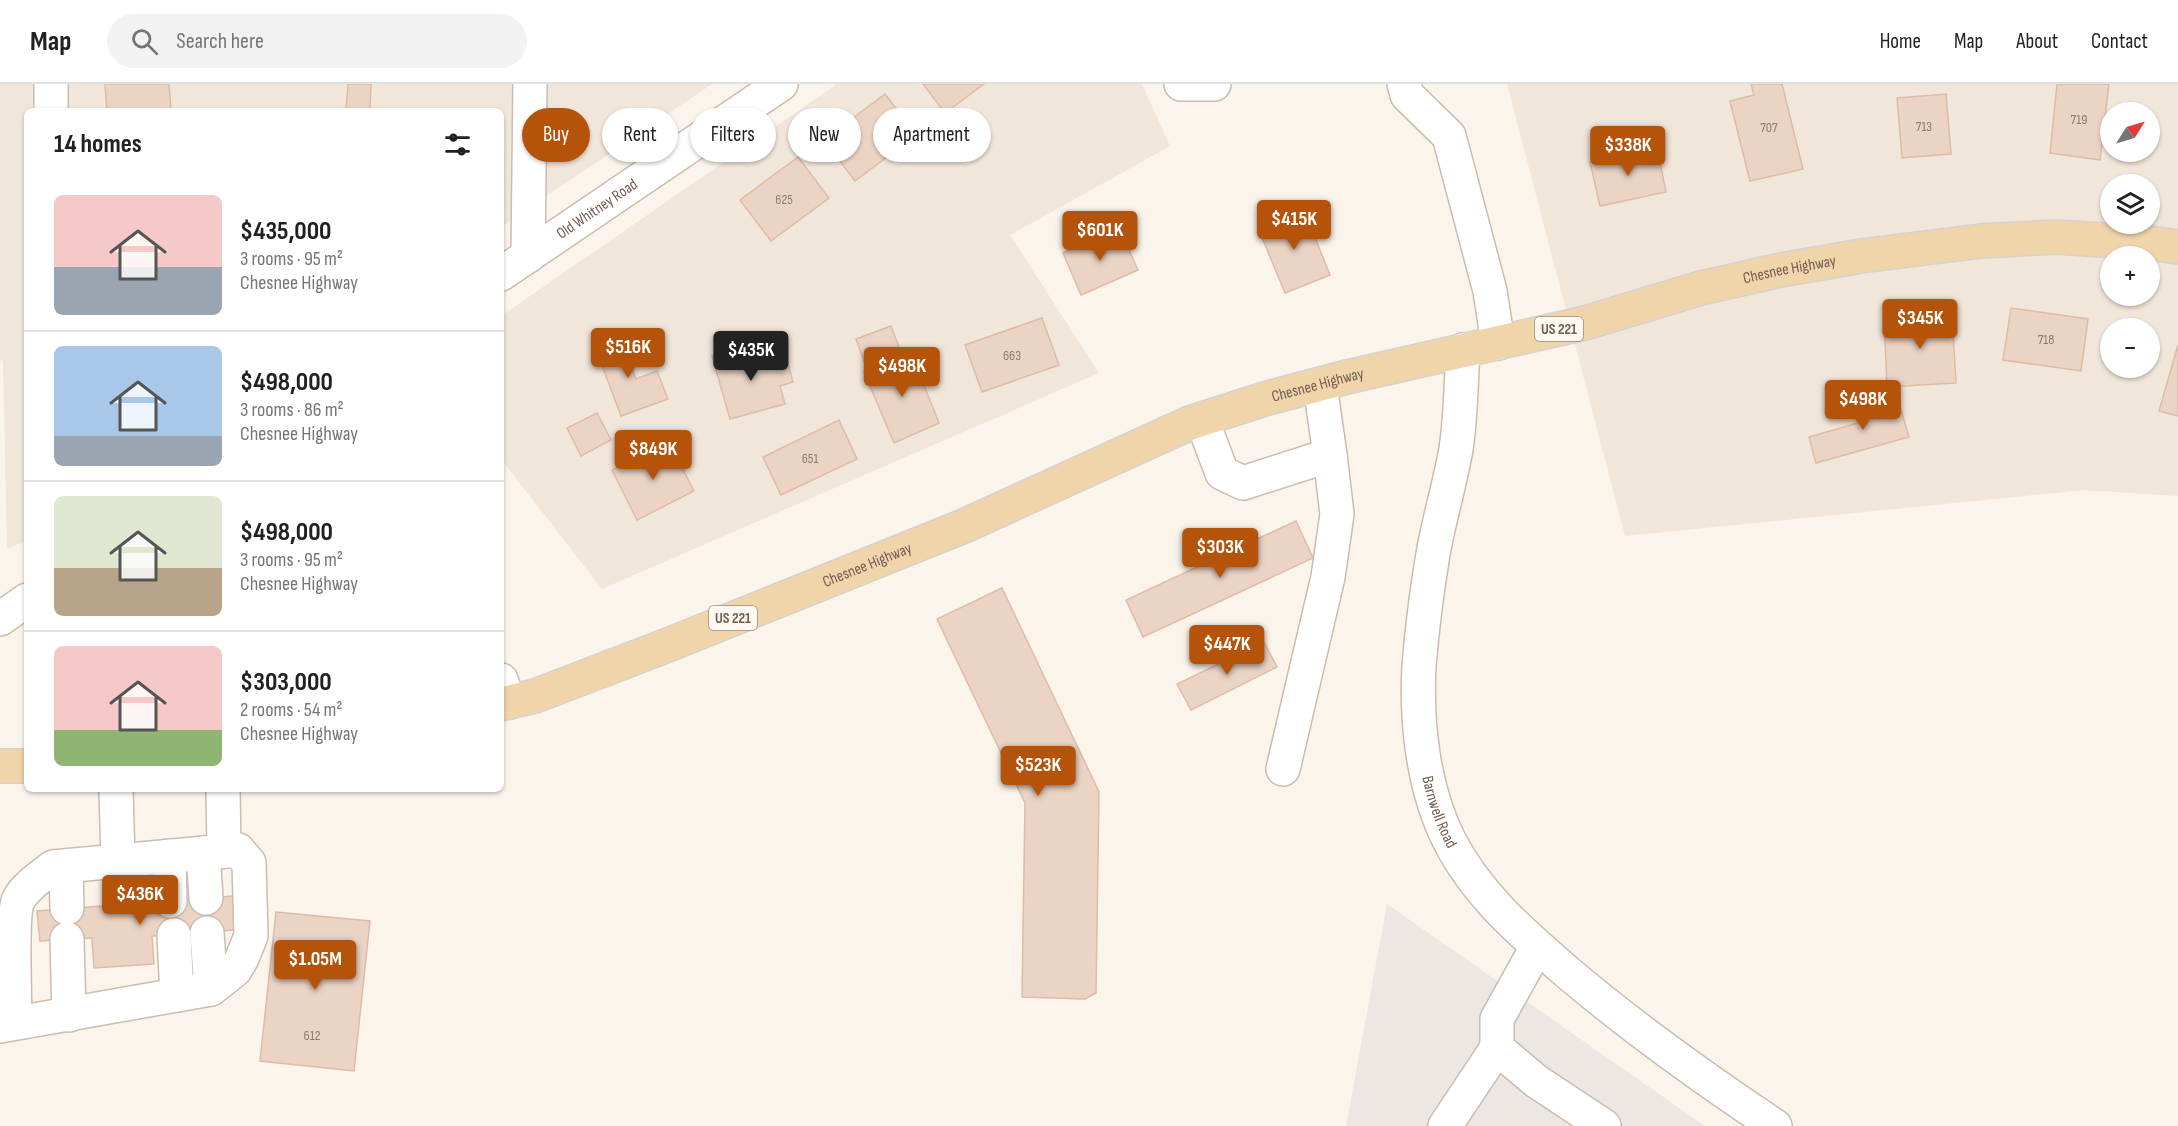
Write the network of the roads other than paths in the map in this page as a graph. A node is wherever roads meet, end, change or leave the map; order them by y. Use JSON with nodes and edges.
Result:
{"nodes":[{"id":1,"x":51,"y":84,"type":"edge"},
{"id":2,"x":530,"y":84,"type":"edge"},
{"id":3,"x":781,"y":84,"type":"edge"},
{"id":4,"x":1181,"y":84,"type":"edge"},
{"id":5,"x":1214,"y":84,"type":"edge"},
{"id":6,"x":1404,"y":84,"type":"edge"},
{"id":7,"x":51,"y":108,"type":"edge"},
{"id":8,"x":2178,"y":247,"type":"edge"},
{"id":9,"x":528,"y":256,"type":"junction"},
{"id":10,"x":504,"y":272,"type":"edge"},
{"id":11,"x":1498,"y":343,"type":"junction"},
{"id":12,"x":1463,"y":350,"type":"junction"},
{"id":13,"x":1320,"y":385,"type":"junction"},
{"id":14,"x":1202,"y":420,"type":"junction"},
{"id":15,"x":1330,"y":455,"type":"junction"},
{"id":16,"x":24,"y":602,"type":"edge"},
{"id":17,"x":0,"y":619,"type":"edge"},
{"id":18,"x":504,"y":695,"type":"edge"},
{"id":19,"x":0,"y":766,"type":"edge"},
{"id":20,"x":24,"y":766,"type":"edge"},
{"id":21,"x":1283,"y":769,"type":"dead end"},
{"id":22,"x":116,"y":792,"type":"edge"},
{"id":23,"x":223,"y":792,"type":"edge"},
{"id":24,"x":214,"y":852,"type":"junction"},
{"id":25,"x":169,"y":856,"type":"junction"},
{"id":26,"x":118,"y":861,"type":"junction"},
{"id":27,"x":66,"y":866,"type":"junction"},
{"id":28,"x":206,"y":898,"type":"dead end"},
{"id":29,"x":170,"y":901,"type":"dead end"},
{"id":30,"x":8,"y":928,"type":"edge"},
{"id":31,"x":207,"y":933,"type":"dead end"},
{"id":32,"x":174,"y":935,"type":"dead end"},
{"id":33,"x":1537,"y":947,"type":"junction"},
{"id":34,"x":211,"y":989,"type":"junction"},
{"id":35,"x":177,"y":995,"type":"junction"},
{"id":36,"x":69,"y":1015,"type":"junction"},
{"id":37,"x":8,"y":1025,"type":"edge"},
{"id":38,"x":1497,"y":1048,"type":"junction"},
{"id":39,"x":1445,"y":1126,"type":"edge"},
{"id":40,"x":1604,"y":1126,"type":"edge"},
{"id":41,"x":1775,"y":1126,"type":"edge"}],
"edges":[{"from":1,"to":7,"type":"street"},
{"from":2,"to":9,"type":"street"},
{"from":3,"to":9,"type":"street","name":"Old Whitney Road"},
{"from":4,"to":5,"type":"street"},
{"from":6,"to":11,"type":"street"},
{"from":8,"to":11,"type":"main road","name":"Chesnee Highway","number":"US 221"},
{"from":9,"to":10,"type":"street","name":"Old Whitney Road"},
{"from":11,"to":12,"type":"main road","name":"Chesnee Highway","number":"US 221"},
{"from":12,"to":13,"type":"main road","name":"Chesnee Highway","number":"US 221"},
{"from":12,"to":33,"type":"street","name":"Barnwell Road"},
{"from":13,"to":14,"type":"main road","name":"Chesnee Highway","number":"US 221"},
{"from":13,"to":15,"type":"street"},
{"from":14,"to":15,"type":"street"},
{"from":14,"to":18,"type":"main road","name":"Chesnee Highway","number":"US 221"},
{"from":15,"to":21,"type":"street"},
{"from":16,"to":17,"type":"street"},
{"from":19,"to":20,"type":"main road"},
{"from":22,"to":26,"type":"street"},
{"from":23,"to":24,"type":"street"},
{"from":24,"to":25,"type":"street"},
{"from":24,"to":28,"type":"street"},
{"from":24,"to":34,"type":"street"},
{"from":25,"to":26,"type":"street"},
{"from":25,"to":29,"type":"street"},
{"from":26,"to":27,"type":"street"},
{"from":27,"to":30,"type":"street"},
{"from":27,"to":36,"type":"street"},
{"from":30,"to":37,"type":"street"},
{"from":31,"to":34,"type":"street"},
{"from":32,"to":35,"type":"street"},
{"from":33,"to":38,"type":"street"},
{"from":33,"to":41,"type":"street","name":"Barnwell Road"},
{"from":34,"to":35,"type":"street"},
{"from":35,"to":36,"type":"street"},
{"from":36,"to":37,"type":"street"},
{"from":38,"to":39,"type":"street"},
{"from":38,"to":40,"type":"street"}]}
